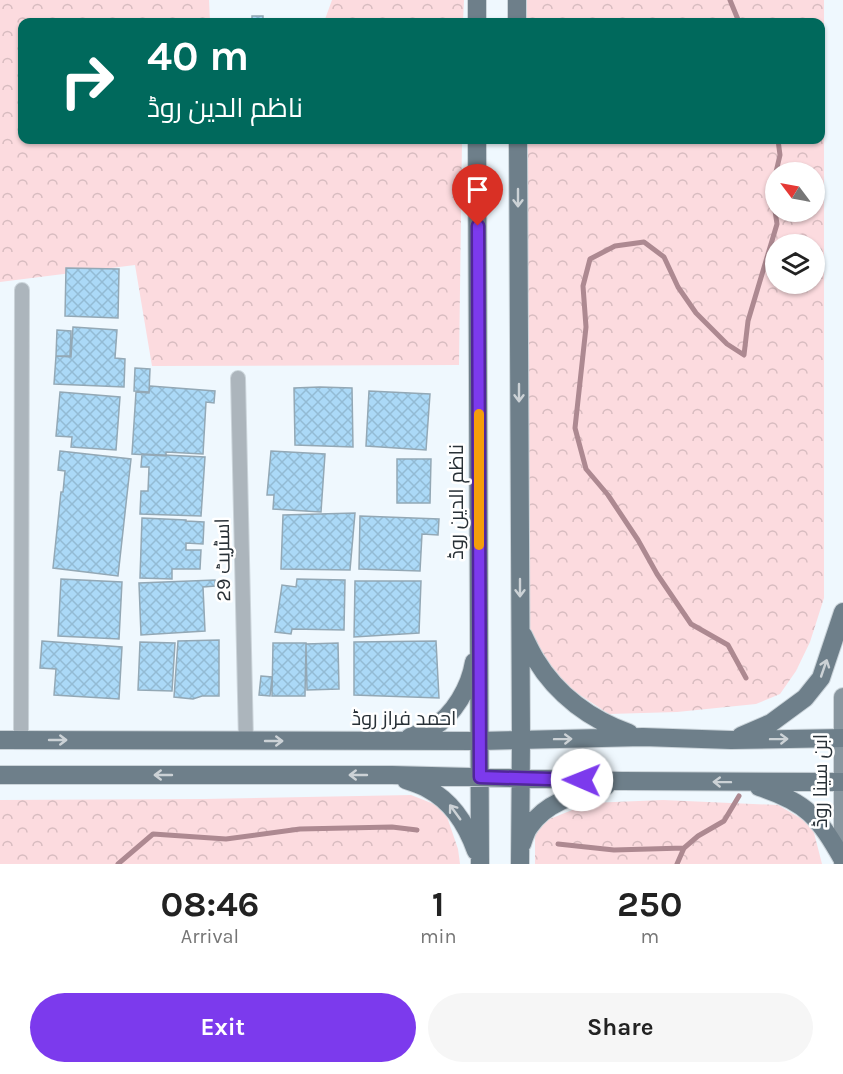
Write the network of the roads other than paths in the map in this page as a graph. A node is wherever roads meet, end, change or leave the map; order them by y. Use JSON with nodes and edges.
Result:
{"nodes":[{"id":1,"x":477,"y":0,"type":"edge"},
{"id":2,"x":517,"y":0,"type":"edge"},
{"id":3,"x":477,"y":18,"type":"edge"},
{"id":4,"x":517,"y":18,"type":"edge"},
{"id":5,"x":477,"y":144,"type":"edge"},
{"id":6,"x":518,"y":144,"type":"edge"},
{"id":7,"x":22,"y":290,"type":"dead end"},
{"id":8,"x":238,"y":378,"type":"dead end"},
{"id":9,"x":843,"y":612,"type":"edge"},
{"id":10,"x":520,"y":631,"type":"junction"},
{"id":11,"x":480,"y":634,"type":"junction"},
{"id":12,"x":843,"y":697,"type":"edge"},
{"id":13,"x":643,"y":737,"type":"junction"},
{"id":14,"x":843,"y":738,"type":"edge"},
{"id":15,"x":0,"y":740,"type":"edge"},
{"id":16,"x":21,"y":740,"type":"junction"},
{"id":17,"x":521,"y":740,"type":"junction"},
{"id":18,"x":731,"y":740,"type":"junction"},
{"id":19,"x":246,"y":741,"type":"junction"},
{"id":20,"x":400,"y":741,"type":"junction"},
{"id":21,"x":480,"y":741,"type":"junction"},
{"id":22,"x":0,"y":775,"type":"edge"},
{"id":23,"x":392,"y":775,"type":"junction"},
{"id":24,"x":480,"y":777,"type":"junction"},
{"id":25,"x":521,"y":778,"type":"junction"},
{"id":26,"x":622,"y":781,"type":"junction"},
{"id":27,"x":843,"y":782,"type":"edge"},
{"id":28,"x":747,"y":783,"type":"junction"},
{"id":29,"x":520,"y":857,"type":"edge"},
{"id":30,"x":843,"y":862,"type":"edge"},
{"id":31,"x":480,"y":864,"type":"edge"}],
"edges":[{"from":1,"to":3,"type":"main road"},
{"from":2,"to":4,"type":"main road"},
{"from":5,"to":11,"type":"main road","name":"ناظم الدین روڈ"},
{"from":6,"to":10,"type":"main road","one_way":true},
{"from":7,"to":16,"type":"street"},
{"from":8,"to":19,"type":"street","name":"اسٹریٹ 29"},
{"from":18,"to":9,"type":"main road","one_way":true},
{"from":10,"to":13,"type":"main road"},
{"from":10,"to":17,"type":"main road"},
{"from":11,"to":20,"type":"main road"},
{"from":11,"to":21,"type":"main road","name":"ناظم الدین روڈ"},
{"from":12,"to":14,"type":"main road","name":"ابن سینا روڈ"},
{"from":17,"to":13,"type":"main road","name":"احمد فراز روڈ","one_way":true},
{"from":13,"to":18,"type":"main road","name":"احمد فراز روڈ"},
{"from":18,"to":14,"type":"main road","name":"احمد فراز روڈ","one_way":true},
{"from":14,"to":27,"type":"main road","name":"ابن سینا روڈ"},
{"from":15,"to":16,"type":"main road","name":"احمد فراز روڈ"},
{"from":16,"to":19,"type":"main road","name":"احمد فراز روڈ","one_way":true},
{"from":17,"to":21,"type":"main road","name":"احمد فراز روڈ"},
{"from":17,"to":25,"type":"main road"},
{"from":19,"to":20,"type":"main road","name":"احمد فراز روڈ","one_way":true},
{"from":20,"to":21,"type":"main road","name":"احمد فراز روڈ"},
{"from":21,"to":24,"type":"main road","name":"ناظم الدین روڈ"},
{"from":23,"to":22,"type":"main road","one_way":true},
{"from":23,"to":24,"type":"main road"},
{"from":31,"to":23,"type":"main road","one_way":true},
{"from":24,"to":25,"type":"main road"},
{"from":24,"to":31,"type":"main road","name":"ناظم الدین روڈ"},
{"from":25,"to":26,"type":"main road"},
{"from":25,"to":29,"type":"main road"},
{"from":28,"to":26,"type":"main road","one_way":true},
{"from":26,"to":29,"type":"main road"},
{"from":27,"to":28,"type":"main road"},
{"from":27,"to":30,"type":"main road","name":"ابن سینا روڈ"},
{"from":28,"to":30,"type":"main road"}]}
